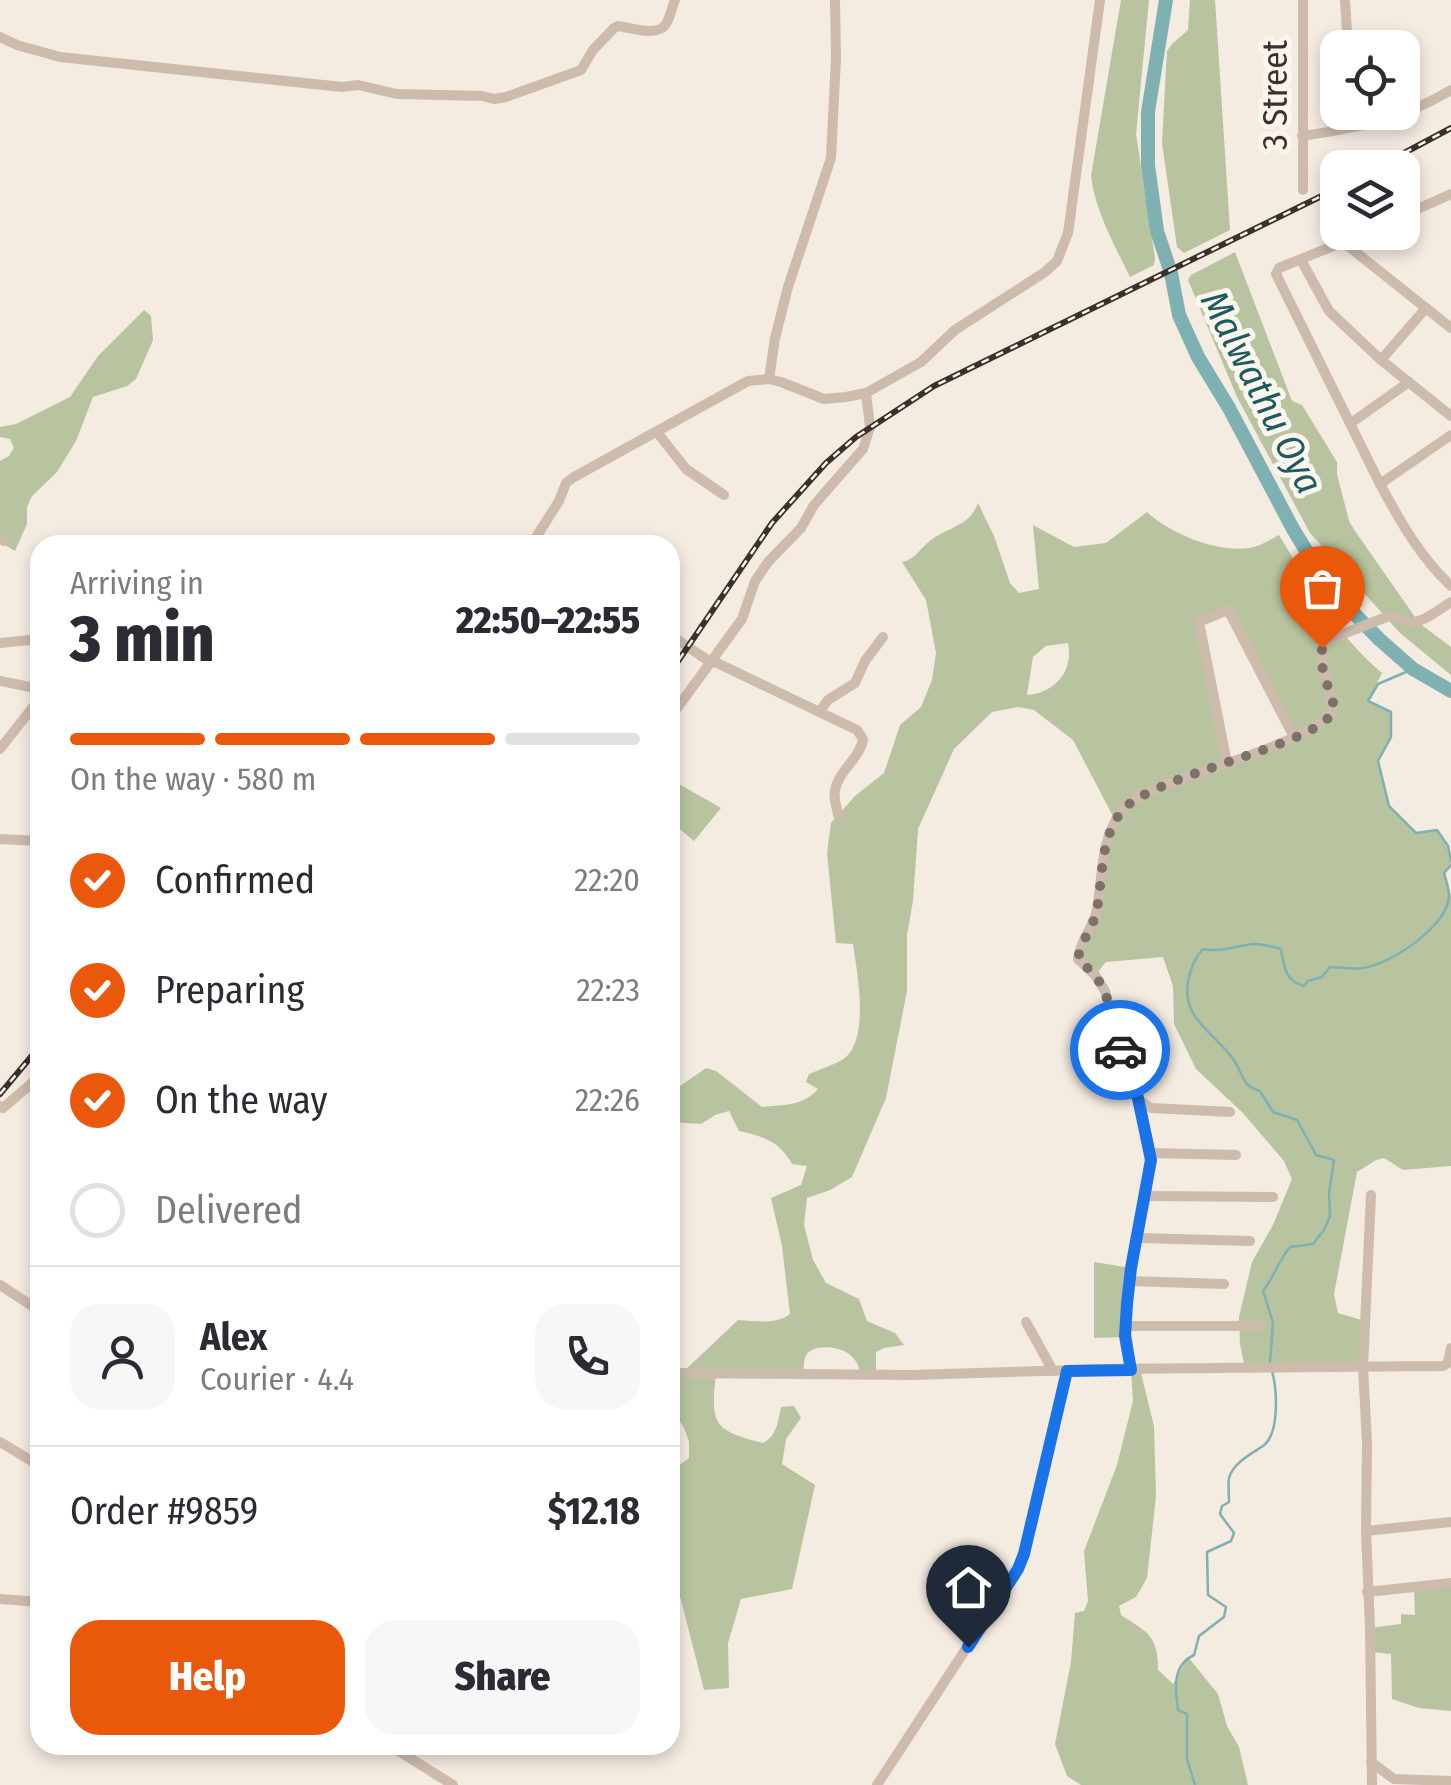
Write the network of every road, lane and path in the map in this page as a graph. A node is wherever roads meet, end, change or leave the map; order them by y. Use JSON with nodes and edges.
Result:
{"nodes":[{"id":1,"x":675,"y":0,"type":"edge"},
{"id":2,"x":834,"y":0,"type":"edge"},
{"id":3,"x":1100,"y":0,"type":"edge"},
{"id":4,"x":1313,"y":0,"type":"edge"},
{"id":5,"x":1345,"y":0,"type":"edge"},
{"id":6,"x":1303,"y":1,"type":"edge"},
{"id":7,"x":1347,"y":30,"type":"edge"},
{"id":8,"x":0,"y":37,"type":"edge"},
{"id":9,"x":1451,"y":90,"type":"edge"},
{"id":10,"x":1302,"y":136,"type":"junction"},
{"id":11,"x":1303,"y":190,"type":"dead end"},
{"id":12,"x":1451,"y":194,"type":"edge"},
{"id":13,"x":1420,"y":208,"type":"edge"},
{"id":14,"x":1324,"y":250,"type":"edge"},
{"id":15,"x":1353,"y":250,"type":"edge"},
{"id":16,"x":1301,"y":260,"type":"junction"},
{"id":17,"x":1426,"y":308,"type":"junction"},
{"id":18,"x":1451,"y":328,"type":"edge"},
{"id":19,"x":1382,"y":360,"type":"junction"},
{"id":20,"x":769,"y":379,"type":"junction"},
{"id":21,"x":1410,"y":382,"type":"junction"},
{"id":22,"x":866,"y":393,"type":"junction"},
{"id":23,"x":1451,"y":416,"type":"edge"},
{"id":24,"x":1351,"y":423,"type":"junction"},
{"id":25,"x":657,"y":432,"type":"junction"},
{"id":26,"x":1451,"y":434,"type":"edge"},
{"id":27,"x":1380,"y":484,"type":"junction"},
{"id":28,"x":724,"y":496,"type":"dead end"},
{"id":29,"x":537,"y":535,"type":"edge"},
{"id":30,"x":1451,"y":586,"type":"edge"},
{"id":31,"x":1451,"y":602,"type":"edge"},
{"id":32,"x":884,"y":637,"type":"dead end"},
{"id":33,"x":30,"y":640,"type":"edge"},
{"id":34,"x":680,"y":641,"type":"edge"},
{"id":35,"x":0,"y":643,"type":"edge"},
{"id":36,"x":713,"y":662,"type":"junction"},
{"id":37,"x":0,"y":681,"type":"edge"},
{"id":38,"x":30,"y":687,"type":"edge"},
{"id":39,"x":680,"y":705,"type":"edge"},
{"id":40,"x":30,"y":711,"type":"edge"},
{"id":41,"x":819,"y":712,"type":"junction"},
{"id":42,"x":1294,"y":737,"type":"junction"},
{"id":43,"x":0,"y":749,"type":"edge"},
{"id":44,"x":1227,"y":763,"type":"junction"},
{"id":45,"x":838,"y":816,"type":"dead end"},
{"id":46,"x":0,"y":840,"type":"edge"},
{"id":47,"x":30,"y":841,"type":"edge"},
{"id":48,"x":30,"y":1085,"type":"edge"},
{"id":49,"x":1138,"y":1098,"type":"junction"},
{"id":50,"x":0,"y":1106,"type":"edge"},
{"id":51,"x":1230,"y":1112,"type":"dead end"},
{"id":52,"x":1150,"y":1153,"type":"junction"},
{"id":53,"x":1236,"y":1155,"type":"dead end"},
{"id":54,"x":1371,"y":1195,"type":"dead end"},
{"id":55,"x":1146,"y":1196,"type":"junction"},
{"id":56,"x":1273,"y":1197,"type":"dead end"},
{"id":57,"x":1138,"y":1238,"type":"junction"},
{"id":58,"x":1250,"y":1242,"type":"dead end"},
{"id":59,"x":1130,"y":1281,"type":"junction"},
{"id":60,"x":1224,"y":1284,"type":"dead end"},
{"id":61,"x":0,"y":1285,"type":"edge"},
{"id":62,"x":30,"y":1304,"type":"edge"},
{"id":63,"x":1026,"y":1322,"type":"dead end"},
{"id":64,"x":1125,"y":1326,"type":"junction"},
{"id":65,"x":1261,"y":1326,"type":"dead end"},
{"id":66,"x":1451,"y":1348,"type":"edge"},
{"id":67,"x":1363,"y":1367,"type":"junction"},
{"id":68,"x":1131,"y":1370,"type":"junction"},
{"id":69,"x":1053,"y":1371,"type":"junction"},
{"id":70,"x":1067,"y":1371,"type":"junction"},
{"id":71,"x":680,"y":1373,"type":"edge"},
{"id":72,"x":0,"y":1442,"type":"edge"},
{"id":73,"x":30,"y":1460,"type":"edge"},
{"id":74,"x":1451,"y":1522,"type":"edge"},
{"id":75,"x":1366,"y":1531,"type":"junction"},
{"id":76,"x":1451,"y":1583,"type":"edge"},
{"id":77,"x":1368,"y":1592,"type":"junction"},
{"id":78,"x":0,"y":1599,"type":"edge"},
{"id":79,"x":30,"y":1601,"type":"edge"},
{"id":80,"x":405,"y":1755,"type":"edge"},
{"id":81,"x":1371,"y":1762,"type":"junction"},
{"id":82,"x":1451,"y":1781,"type":"edge"},
{"id":83,"x":453,"y":1785,"type":"edge"},
{"id":84,"x":876,"y":1785,"type":"edge"},
{"id":85,"x":1372,"y":1785,"type":"edge"}],
"edges":[{"from":1,"to":8,"type":"street"},
{"from":2,"to":20,"type":"street"},
{"from":3,"to":22,"type":"street"},
{"from":4,"to":6,"type":"street"},
{"from":5,"to":7,"type":"street"},
{"from":6,"to":10,"type":"street","name":"3 Street"},
{"from":9,"to":10,"type":"street"},
{"from":10,"to":11,"type":"street","name":"3 Street"},
{"from":12,"to":13,"type":"street"},
{"from":14,"to":16,"type":"street"},
{"from":15,"to":17,"type":"street"},
{"from":16,"to":19,"type":"street"},
{"from":16,"to":24,"type":"street"},
{"from":17,"to":18,"type":"street"},
{"from":17,"to":19,"type":"street"},
{"from":19,"to":21,"type":"street"},
{"from":20,"to":22,"type":"street"},
{"from":20,"to":25,"type":"street"},
{"from":21,"to":23,"type":"street"},
{"from":21,"to":24,"type":"street"},
{"from":22,"to":36,"type":"street"},
{"from":24,"to":27,"type":"street"},
{"from":25,"to":28,"type":"street"},
{"from":25,"to":29,"type":"street"},
{"from":26,"to":27,"type":"street"},
{"from":27,"to":30,"type":"street"},
{"from":31,"to":42,"type":"street"},
{"from":32,"to":41,"type":"street"},
{"from":33,"to":35,"type":"street"},
{"from":34,"to":36,"type":"street"},
{"from":36,"to":39,"type":"street"},
{"from":36,"to":41,"type":"street"},
{"from":37,"to":38,"type":"street"},
{"from":40,"to":43,"type":"street"},
{"from":41,"to":45,"type":"street"},
{"from":42,"to":44,"type":"street"},
{"from":42,"to":44,"type":"street"},
{"from":44,"to":49,"type":"street"},
{"from":46,"to":47,"type":"street"},
{"from":48,"to":50,"type":"street"},
{"from":49,"to":51,"type":"street"},
{"from":49,"to":52,"type":"street"},
{"from":52,"to":53,"type":"street"},
{"from":52,"to":55,"type":"street"},
{"from":54,"to":67,"type":"street"},
{"from":55,"to":56,"type":"street"},
{"from":55,"to":57,"type":"street"},
{"from":57,"to":58,"type":"street"},
{"from":57,"to":59,"type":"street"},
{"from":59,"to":60,"type":"street"},
{"from":59,"to":64,"type":"street"},
{"from":61,"to":62,"type":"street"},
{"from":63,"to":69,"type":"street"},
{"from":64,"to":65,"type":"street"},
{"from":64,"to":68,"type":"street"},
{"from":66,"to":67,"type":"street"},
{"from":67,"to":68,"type":"street"},
{"from":67,"to":75,"type":"street"},
{"from":68,"to":70,"type":"street"},
{"from":69,"to":70,"type":"street"},
{"from":69,"to":71,"type":"street"},
{"from":70,"to":84,"type":"street"},
{"from":72,"to":73,"type":"street"},
{"from":74,"to":75,"type":"street"},
{"from":75,"to":77,"type":"street"},
{"from":76,"to":77,"type":"street"},
{"from":77,"to":81,"type":"street"},
{"from":78,"to":79,"type":"street"},
{"from":80,"to":83,"type":"street"},
{"from":81,"to":82,"type":"street"},
{"from":81,"to":85,"type":"street"}]}
